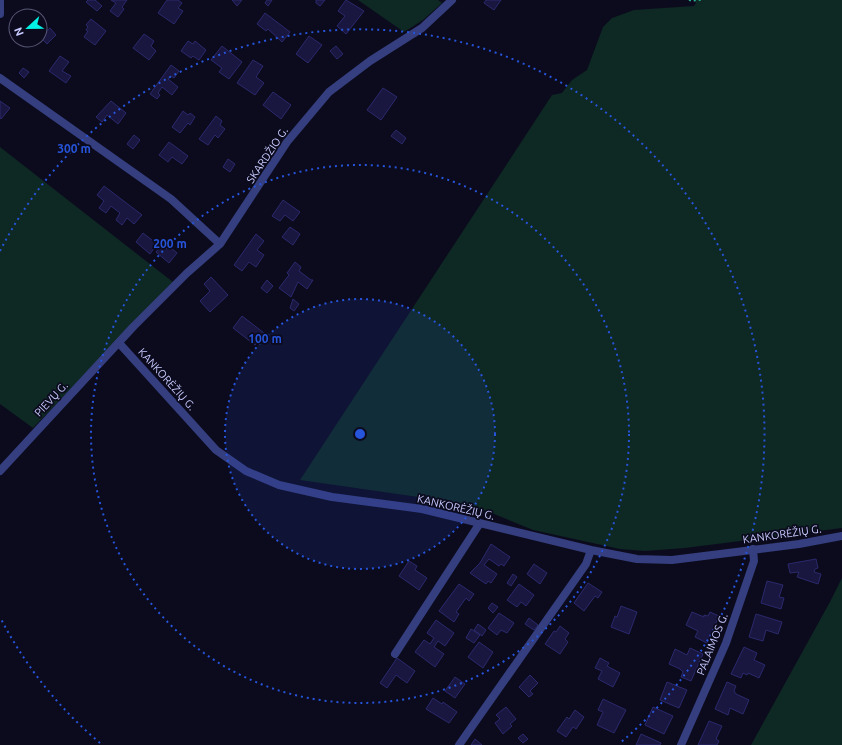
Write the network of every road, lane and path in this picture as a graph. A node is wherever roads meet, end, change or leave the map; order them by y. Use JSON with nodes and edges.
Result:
{"nodes":[{"id":1,"x":0,"y":0,"type":"edge"},
{"id":2,"x":451,"y":0,"type":"edge"},
{"id":3,"x":689,"y":0,"type":"edge"},
{"id":4,"x":701,"y":0,"type":"edge"},
{"id":5,"x":0,"y":14,"type":"edge"},
{"id":6,"x":0,"y":78,"type":"edge"},
{"id":7,"x":220,"y":244,"type":"junction"},
{"id":8,"x":119,"y":343,"type":"junction"},
{"id":9,"x":0,"y":471,"type":"edge"},
{"id":10,"x":480,"y":523,"type":"junction"},
{"id":11,"x":842,"y":536,"type":"edge"},
{"id":12,"x":753,"y":549,"type":"junction"},
{"id":13,"x":591,"y":550,"type":"junction"},
{"id":14,"x":395,"y":654,"type":"dead end"},
{"id":15,"x":458,"y":745,"type":"edge"},
{"id":16,"x":681,"y":745,"type":"edge"}],
"edges":[{"from":1,"to":5,"type":"street"},
{"from":2,"to":7,"type":"street","name":"SKARDŽIO G."},
{"from":3,"to":4,"type":"path"},
{"from":6,"to":7,"type":"street"},
{"from":7,"to":8,"type":"street","name":"SKARDŽIO G."},
{"from":8,"to":9,"type":"street","name":"PIEVŲ G."},
{"from":8,"to":10,"type":"street","name":"KANKORĖŽIŲ G."},
{"from":10,"to":13,"type":"street","name":"KANKORĖŽIŲ G."},
{"from":10,"to":14,"type":"street"},
{"from":11,"to":12,"type":"street","name":"KANKORĖŽIŲ G."},
{"from":12,"to":13,"type":"street","name":"KANKORĖŽIŲ G."},
{"from":12,"to":16,"type":"street","name":"PALAIMOS G."},
{"from":13,"to":15,"type":"street"}]}
